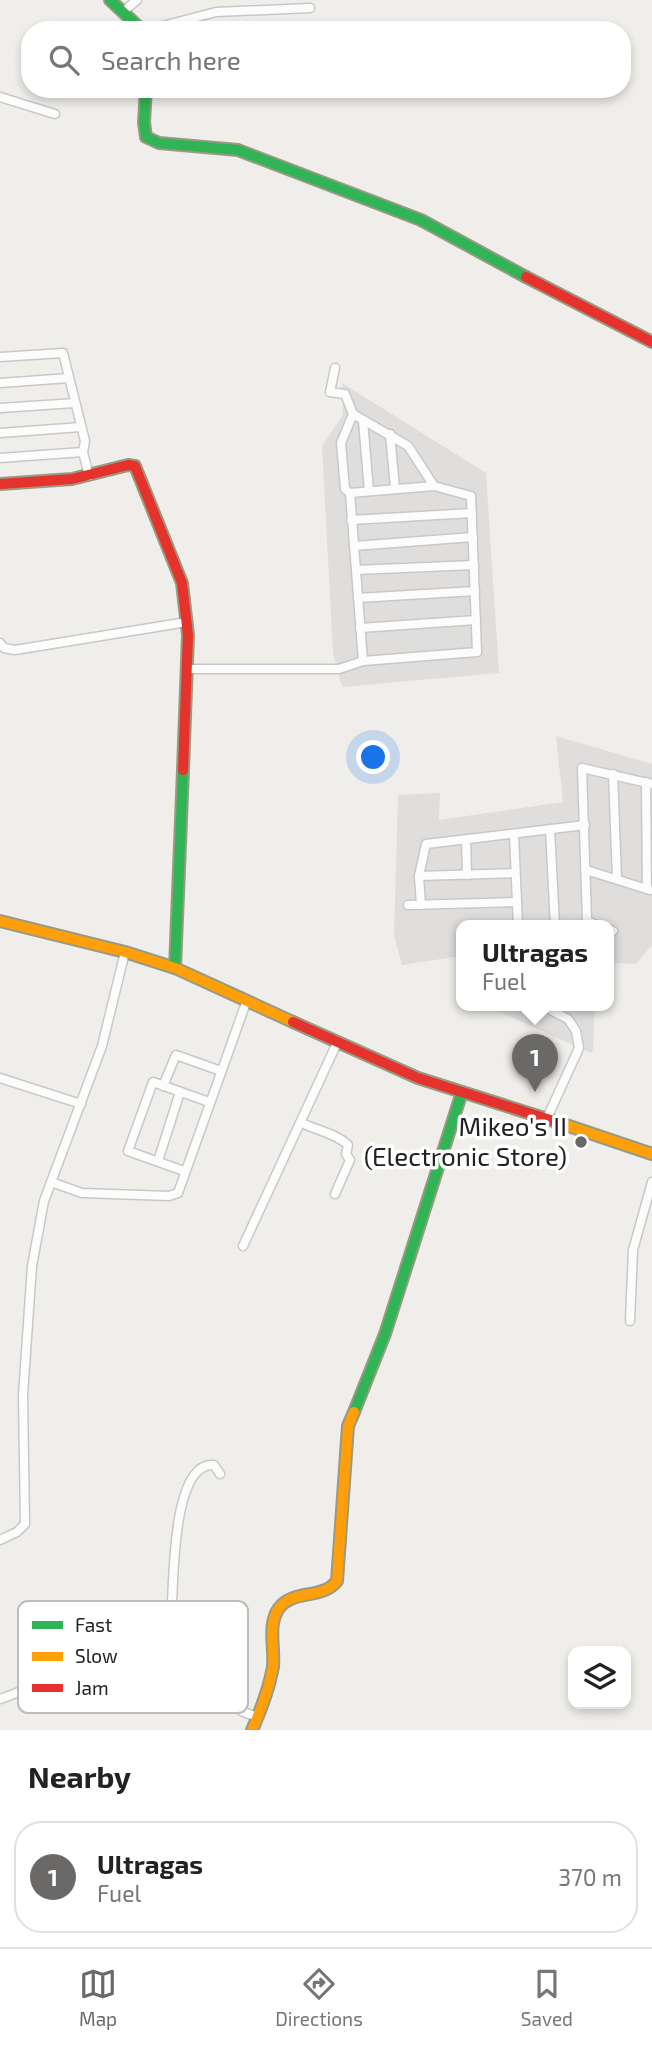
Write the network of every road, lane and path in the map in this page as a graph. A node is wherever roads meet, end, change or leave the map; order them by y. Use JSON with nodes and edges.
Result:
{"nodes":[{"id":1,"x":110,"y":0,"type":"edge"},
{"id":2,"x":137,"y":0,"type":"edge"},
{"id":3,"x":310,"y":8,"type":"dead end"},
{"id":4,"x":124,"y":11,"type":"junction"},
{"id":5,"x":133,"y":21,"type":"edge"},
{"id":6,"x":182,"y":21,"type":"edge"},
{"id":7,"x":0,"y":97,"type":"edge"},
{"id":8,"x":145,"y":98,"type":"edge"},
{"id":9,"x":55,"y":114,"type":"dead end"},
{"id":10,"x":652,"y":342,"type":"edge"},
{"id":11,"x":0,"y":357,"type":"edge"},
{"id":12,"x":335,"y":368,"type":"dead end"},
{"id":13,"x":69,"y":378,"type":"junction"},
{"id":14,"x":0,"y":383,"type":"edge"},
{"id":15,"x":75,"y":403,"type":"junction"},
{"id":16,"x":0,"y":408,"type":"edge"},
{"id":17,"x":353,"y":414,"type":"junction"},
{"id":18,"x":363,"y":421,"type":"junction"},
{"id":19,"x":81,"y":427,"type":"junction"},
{"id":20,"x":0,"y":433,"type":"edge"},
{"id":21,"x":390,"y":434,"type":"junction"},
{"id":22,"x":83,"y":452,"type":"junction"},
{"id":23,"x":0,"y":458,"type":"edge"},
{"id":24,"x":89,"y":476,"type":"junction"},
{"id":25,"x":0,"y":484,"type":"edge"},
{"id":26,"x":434,"y":486,"type":"junction"},
{"id":27,"x":395,"y":488,"type":"junction"},
{"id":28,"x":369,"y":491,"type":"junction"},
{"id":29,"x":350,"y":493,"type":"junction"},
{"id":30,"x":472,"y":513,"type":"junction"},
{"id":31,"x":351,"y":520,"type":"junction"},
{"id":32,"x":473,"y":537,"type":"junction"},
{"id":33,"x":354,"y":545,"type":"junction"},
{"id":34,"x":474,"y":565,"type":"junction"},
{"id":35,"x":356,"y":570,"type":"junction"},
{"id":36,"x":475,"y":591,"type":"junction"},
{"id":37,"x":358,"y":598,"type":"junction"},
{"id":38,"x":476,"y":620,"type":"junction"},
{"id":39,"x":187,"y":622,"type":"junction"},
{"id":40,"x":360,"y":628,"type":"junction"},
{"id":41,"x":0,"y":642,"type":"edge"},
{"id":42,"x":363,"y":661,"type":"junction"},
{"id":43,"x":187,"y":669,"type":"junction"},
{"id":44,"x":613,"y":774,"type":"junction"},
{"id":45,"x":649,"y":783,"type":"edge"},
{"id":46,"x":585,"y":825,"type":"junction"},
{"id":47,"x":550,"y":830,"type":"junction"},
{"id":48,"x":513,"y":834,"type":"junction"},
{"id":49,"x":466,"y":840,"type":"junction"},
{"id":50,"x":586,"y":870,"type":"junction"},
{"id":51,"x":515,"y":873,"type":"junction"},
{"id":52,"x":467,"y":875,"type":"junction"},
{"id":53,"x":419,"y":876,"type":"junction"},
{"id":54,"x":617,"y":879,"type":"junction"},
{"id":55,"x":650,"y":890,"type":"edge"},
{"id":56,"x":517,"y":902,"type":"junction"},
{"id":57,"x":408,"y":905,"type":"dead end"},
{"id":58,"x":421,"y":905,"type":"junction"},
{"id":59,"x":518,"y":920,"type":"edge"},
{"id":60,"x":555,"y":920,"type":"edge"},
{"id":61,"x":587,"y":920,"type":"edge"},
{"id":62,"x":0,"y":921,"type":"edge"},
{"id":63,"x":125,"y":952,"type":"junction"},
{"id":64,"x":176,"y":968,"type":"junction"},
{"id":65,"x":247,"y":1000,"type":"junction"},
{"id":66,"x":560,"y":1011,"type":"edge"},
{"id":67,"x":337,"y":1043,"type":"junction"},
{"id":68,"x":221,"y":1071,"type":"junction"},
{"id":69,"x":0,"y":1078,"type":"edge"},
{"id":70,"x":163,"y":1086,"type":"junction"},
{"id":71,"x":462,"y":1091,"type":"junction"},
{"id":72,"x":180,"y":1092,"type":"junction"},
{"id":73,"x":209,"y":1102,"type":"junction"},
{"id":74,"x":81,"y":1104,"type":"junction"},
{"id":75,"x":547,"y":1118,"type":"junction"},
{"id":76,"x":302,"y":1123,"type":"junction"},
{"id":77,"x":652,"y":1154,"type":"edge"},
{"id":78,"x":158,"y":1161,"type":"junction"},
{"id":79,"x":184,"y":1171,"type":"junction"},
{"id":80,"x":51,"y":1182,"type":"junction"},
{"id":81,"x":652,"y":1182,"type":"edge"},
{"id":82,"x":335,"y":1194,"type":"dead end"},
{"id":83,"x":243,"y":1246,"type":"dead end"},
{"id":84,"x":630,"y":1321,"type":"dead end"},
{"id":85,"x":220,"y":1474,"type":"dead end"},
{"id":86,"x":0,"y":1540,"type":"edge"},
{"id":87,"x":172,"y":1601,"type":"edge"},
{"id":88,"x":18,"y":1693,"type":"edge"},
{"id":89,"x":0,"y":1699,"type":"edge"},
{"id":90,"x":248,"y":1713,"type":"edge"},
{"id":91,"x":255,"y":1716,"type":"junction"},
{"id":92,"x":252,"y":1730,"type":"edge"}],
"edges":[{"from":1,"to":4,"type":"street"},
{"from":2,"to":4,"type":"street"},
{"from":3,"to":6,"type":"street"},
{"from":4,"to":5,"type":"street"},
{"from":7,"to":9,"type":"street"},
{"from":8,"to":10,"type":"street"},
{"from":11,"to":13,"type":"street"},
{"from":12,"to":17,"type":"street"},
{"from":13,"to":14,"type":"street"},
{"from":13,"to":15,"type":"street"},
{"from":15,"to":16,"type":"street"},
{"from":15,"to":19,"type":"street"},
{"from":17,"to":18,"type":"street"},
{"from":17,"to":29,"type":"street"},
{"from":18,"to":21,"type":"street"},
{"from":18,"to":28,"type":"street"},
{"from":19,"to":20,"type":"street"},
{"from":19,"to":22,"type":"street"},
{"from":21,"to":26,"type":"street"},
{"from":21,"to":27,"type":"street"},
{"from":22,"to":23,"type":"street"},
{"from":22,"to":24,"type":"street"},
{"from":24,"to":25,"type":"street"},
{"from":24,"to":39,"type":"street"},
{"from":26,"to":27,"type":"street"},
{"from":26,"to":30,"type":"street"},
{"from":27,"to":28,"type":"street"},
{"from":28,"to":29,"type":"street"},
{"from":29,"to":31,"type":"street"},
{"from":30,"to":31,"type":"street"},
{"from":30,"to":32,"type":"street"},
{"from":31,"to":33,"type":"street"},
{"from":32,"to":33,"type":"street"},
{"from":32,"to":34,"type":"street"},
{"from":33,"to":35,"type":"street"},
{"from":34,"to":35,"type":"street"},
{"from":34,"to":36,"type":"street"},
{"from":35,"to":37,"type":"street"},
{"from":36,"to":37,"type":"street"},
{"from":36,"to":38,"type":"street"},
{"from":37,"to":40,"type":"street"},
{"from":38,"to":40,"type":"street"},
{"from":38,"to":42,"type":"street"},
{"from":39,"to":41,"type":"street"},
{"from":39,"to":43,"type":"street"},
{"from":40,"to":42,"type":"street"},
{"from":42,"to":43,"type":"street"},
{"from":43,"to":64,"type":"street"},
{"from":44,"to":45,"type":"street"},
{"from":44,"to":46,"type":"street"},
{"from":44,"to":54,"type":"street"},
{"from":45,"to":55,"type":"street"},
{"from":46,"to":47,"type":"street"},
{"from":46,"to":50,"type":"street"},
{"from":47,"to":48,"type":"street"},
{"from":47,"to":60,"type":"street"},
{"from":48,"to":49,"type":"street"},
{"from":48,"to":51,"type":"street"},
{"from":49,"to":52,"type":"street"},
{"from":49,"to":53,"type":"street"},
{"from":50,"to":54,"type":"street"},
{"from":50,"to":61,"type":"street"},
{"from":51,"to":52,"type":"street"},
{"from":51,"to":56,"type":"street"},
{"from":52,"to":53,"type":"street"},
{"from":53,"to":58,"type":"street"},
{"from":54,"to":55,"type":"street"},
{"from":56,"to":58,"type":"street"},
{"from":56,"to":59,"type":"street"},
{"from":57,"to":58,"type":"street"},
{"from":62,"to":63,"type":"street"},
{"from":63,"to":64,"type":"street"},
{"from":63,"to":74,"type":"street"},
{"from":64,"to":65,"type":"street"},
{"from":65,"to":67,"type":"street"},
{"from":65,"to":68,"type":"street"},
{"from":66,"to":75,"type":"street"},
{"from":67,"to":71,"type":"street"},
{"from":67,"to":76,"type":"street"},
{"from":68,"to":70,"type":"street"},
{"from":68,"to":73,"type":"street"},
{"from":69,"to":74,"type":"street"},
{"from":70,"to":72,"type":"street"},
{"from":70,"to":78,"type":"street"},
{"from":71,"to":75,"type":"street"},
{"from":71,"to":91,"type":"street"},
{"from":72,"to":73,"type":"street"},
{"from":72,"to":78,"type":"street"},
{"from":73,"to":79,"type":"street"},
{"from":74,"to":80,"type":"street"},
{"from":75,"to":77,"type":"street"},
{"from":76,"to":82,"type":"street"},
{"from":76,"to":83,"type":"street"},
{"from":78,"to":79,"type":"street"},
{"from":79,"to":80,"type":"street"},
{"from":80,"to":86,"type":"street"},
{"from":81,"to":84,"type":"street"},
{"from":85,"to":87,"type":"street"},
{"from":88,"to":89,"type":"street"},
{"from":90,"to":91,"type":"street"},
{"from":91,"to":92,"type":"street"}]}
